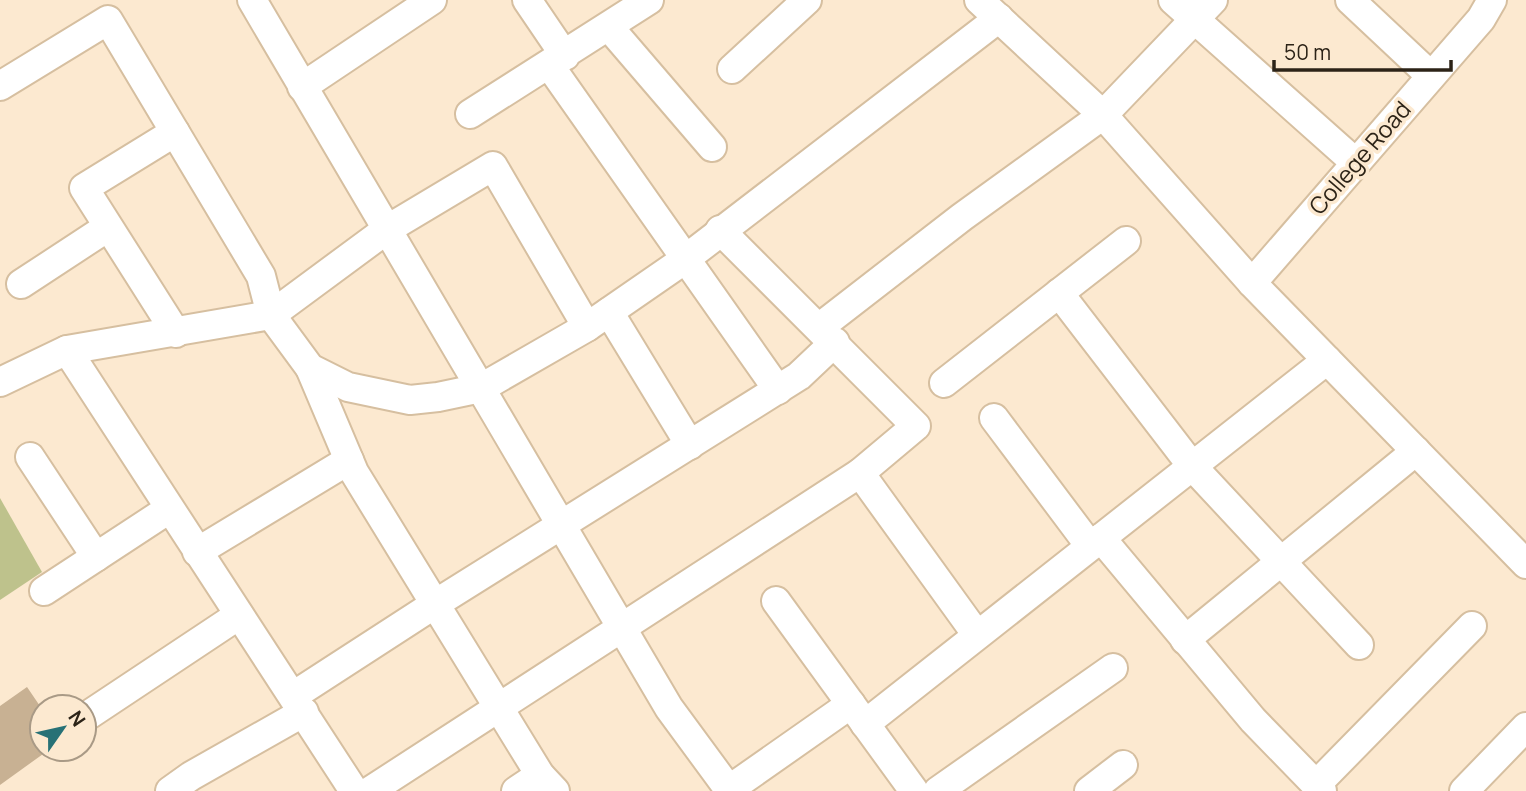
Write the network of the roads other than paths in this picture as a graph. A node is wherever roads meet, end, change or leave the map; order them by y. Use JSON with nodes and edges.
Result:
{"nodes":[{"id":1,"x":252,"y":0,"type":"edge"},
{"id":2,"x":432,"y":0,"type":"edge"},
{"id":3,"x":527,"y":0,"type":"edge"},
{"id":4,"x":649,"y":0,"type":"edge"},
{"id":5,"x":807,"y":0,"type":"edge"},
{"id":6,"x":1173,"y":0,"type":"edge"},
{"id":7,"x":1350,"y":0,"type":"edge"},
{"id":8,"x":1492,"y":0,"type":"edge"},
{"id":9,"x":989,"y":9,"type":"edge"},
{"id":10,"x":1203,"y":10,"type":"edge"},
{"id":11,"x":609,"y":27,"type":"junction"},
{"id":12,"x":557,"y":61,"type":"junction"},
{"id":13,"x":732,"y":69,"type":"dead end"},
{"id":14,"x":1432,"y":76,"type":"junction"},
{"id":15,"x":0,"y":86,"type":"edge"},
{"id":16,"x":302,"y":87,"type":"junction"},
{"id":17,"x":470,"y":114,"type":"dead end"},
{"id":18,"x":1103,"y":115,"type":"junction"},
{"id":19,"x":175,"y":132,"type":"junction"},
{"id":20,"x":712,"y":147,"type":"dead end"},
{"id":21,"x":1356,"y":163,"type":"junction"},
{"id":22,"x":108,"y":227,"type":"junction"},
{"id":23,"x":386,"y":230,"type":"junction"},
{"id":24,"x":720,"y":230,"type":"junction"},
{"id":25,"x":1126,"y":241,"type":"dead end"},
{"id":26,"x":684,"y":260,"type":"junction"},
{"id":27,"x":1252,"y":283,"type":"junction"},
{"id":28,"x":22,"y":284,"type":"dead end"},
{"id":29,"x":1059,"y":293,"type":"junction"},
{"id":30,"x":271,"y":315,"type":"junction"},
{"id":31,"x":598,"y":320,"type":"junction"},
{"id":32,"x":176,"y":333,"type":"junction"},
{"id":33,"x":828,"y":335,"type":"junction"},
{"id":34,"x":67,"y":350,"type":"junction"},
{"id":35,"x":1327,"y":360,"type":"junction"},
{"id":36,"x":310,"y":368,"type":"junction"},
{"id":37,"x":0,"y":382,"type":"edge"},
{"id":38,"x":944,"y":383,"type":"dead end"},
{"id":39,"x":481,"y":388,"type":"junction"},
{"id":40,"x":778,"y":390,"type":"junction"},
{"id":41,"x":994,"y":418,"type":"dead end"},
{"id":42,"x":690,"y":445,"type":"junction"},
{"id":43,"x":1416,"y":451,"type":"junction"},
{"id":44,"x":30,"y":457,"type":"dead end"},
{"id":45,"x":349,"y":460,"type":"junction"},
{"id":46,"x":1192,"y":466,"type":"junction"},
{"id":47,"x":860,"y":473,"type":"junction"},
{"id":48,"x":169,"y":509,"type":"junction"},
{"id":49,"x":562,"y":525,"type":"junction"},
{"id":50,"x":1095,"y":542,"type":"junction"},
{"id":51,"x":197,"y":552,"type":"junction"},
{"id":52,"x":96,"y":556,"type":"junction"},
{"id":53,"x":1281,"y":562,"type":"junction"},
{"id":54,"x":1526,"y":564,"type":"edge"},
{"id":55,"x":44,"y":591,"type":"dead end"},
{"id":56,"x":776,"y":601,"type":"dead end"},
{"id":57,"x":435,"y":604,"type":"junction"},
{"id":58,"x":239,"y":615,"type":"junction"},
{"id":59,"x":621,"y":626,"type":"junction"},
{"id":60,"x":1472,"y":626,"type":"dead end"},
{"id":61,"x":977,"y":635,"type":"junction"},
{"id":62,"x":1185,"y":640,"type":"junction"},
{"id":63,"x":1359,"y":645,"type":"dead end"},
{"id":64,"x":1113,"y":668,"type":"dead end"},
{"id":65,"x":298,"y":704,"type":"junction"},
{"id":66,"x":98,"y":709,"type":"edge"},
{"id":67,"x":499,"y":709,"type":"junction"},
{"id":68,"x":858,"y":714,"type":"junction"},
{"id":69,"x":1526,"y":727,"type":"edge"},
{"id":70,"x":1122,"y":765,"type":"dead end"},
{"id":71,"x":548,"y":783,"type":"edge"},
{"id":72,"x":1319,"y":788,"type":"edge"},
{"id":73,"x":170,"y":791,"type":"edge"},
{"id":74,"x":354,"y":791,"type":"edge"},
{"id":75,"x":370,"y":791,"type":"edge"},
{"id":76,"x":516,"y":791,"type":"edge"},
{"id":77,"x":729,"y":791,"type":"edge"},
{"id":78,"x":914,"y":791,"type":"edge"},
{"id":79,"x":938,"y":791,"type":"edge"},
{"id":80,"x":1089,"y":791,"type":"edge"},
{"id":81,"x":1464,"y":791,"type":"edge"}],
"edges":[{"from":1,"to":16,"type":"street"},
{"from":2,"to":16,"type":"street"},
{"from":3,"to":12,"type":"street"},
{"from":4,"to":11,"type":"street"},
{"from":5,"to":13,"type":"street"},
{"from":6,"to":10,"type":"street"},
{"from":7,"to":14,"type":"street"},
{"from":8,"to":14,"type":"street","name":"College Road"},
{"from":9,"to":18,"type":"street"},
{"from":9,"to":24,"type":"street"},
{"from":10,"to":18,"type":"street"},
{"from":10,"to":21,"type":"street"},
{"from":11,"to":12,"type":"street"},
{"from":11,"to":20,"type":"street"},
{"from":12,"to":17,"type":"street"},
{"from":12,"to":26,"type":"street"},
{"from":14,"to":21,"type":"street","name":"College Road"},
{"from":15,"to":19,"type":"street"},
{"from":16,"to":23,"type":"street"},
{"from":18,"to":27,"type":"street"},
{"from":18,"to":33,"type":"street"},
{"from":19,"to":22,"type":"street"},
{"from":19,"to":30,"type":"street"},
{"from":21,"to":27,"type":"street","name":"College Road"},
{"from":22,"to":28,"type":"street"},
{"from":22,"to":32,"type":"street"},
{"from":23,"to":30,"type":"street"},
{"from":23,"to":31,"type":"street"},
{"from":23,"to":39,"type":"street"},
{"from":24,"to":26,"type":"street"},
{"from":24,"to":33,"type":"street"},
{"from":25,"to":29,"type":"street"},
{"from":26,"to":31,"type":"street"},
{"from":26,"to":40,"type":"street"},
{"from":27,"to":35,"type":"street"},
{"from":29,"to":38,"type":"street"},
{"from":29,"to":46,"type":"street"},
{"from":30,"to":32,"type":"street"},
{"from":30,"to":36,"type":"street"},
{"from":31,"to":39,"type":"street"},
{"from":31,"to":42,"type":"street"},
{"from":32,"to":34,"type":"street"},
{"from":33,"to":40,"type":"street"},
{"from":33,"to":47,"type":"street"},
{"from":34,"to":37,"type":"street"},
{"from":34,"to":48,"type":"street"},
{"from":35,"to":43,"type":"street"},
{"from":35,"to":46,"type":"street"},
{"from":36,"to":39,"type":"street"},
{"from":36,"to":45,"type":"street"},
{"from":39,"to":49,"type":"street"},
{"from":40,"to":42,"type":"street"},
{"from":41,"to":50,"type":"street"},
{"from":42,"to":49,"type":"street"},
{"from":43,"to":53,"type":"street"},
{"from":43,"to":54,"type":"street"},
{"from":44,"to":52,"type":"street"},
{"from":45,"to":51,"type":"street"},
{"from":45,"to":57,"type":"street"},
{"from":46,"to":50,"type":"street"},
{"from":46,"to":53,"type":"street"},
{"from":47,"to":59,"type":"street"},
{"from":47,"to":61,"type":"street"},
{"from":48,"to":51,"type":"street"},
{"from":48,"to":52,"type":"street"},
{"from":49,"to":57,"type":"street"},
{"from":49,"to":59,"type":"street"},
{"from":50,"to":61,"type":"street"},
{"from":50,"to":62,"type":"street"},
{"from":51,"to":58,"type":"street"},
{"from":52,"to":55,"type":"street"},
{"from":53,"to":62,"type":"street"},
{"from":53,"to":63,"type":"street"},
{"from":56,"to":68,"type":"street"},
{"from":57,"to":65,"type":"street"},
{"from":57,"to":67,"type":"street"},
{"from":58,"to":65,"type":"street"},
{"from":58,"to":66,"type":"street"},
{"from":59,"to":67,"type":"street"},
{"from":59,"to":77,"type":"street"},
{"from":60,"to":72,"type":"street"},
{"from":61,"to":68,"type":"street"},
{"from":62,"to":72,"type":"street"},
{"from":64,"to":79,"type":"street"},
{"from":65,"to":73,"type":"street"},
{"from":65,"to":74,"type":"street"},
{"from":67,"to":71,"type":"street"},
{"from":67,"to":75,"type":"street"},
{"from":68,"to":77,"type":"street"},
{"from":68,"to":78,"type":"street"},
{"from":69,"to":81,"type":"street"},
{"from":70,"to":80,"type":"street"},
{"from":71,"to":76,"type":"street"}]}
